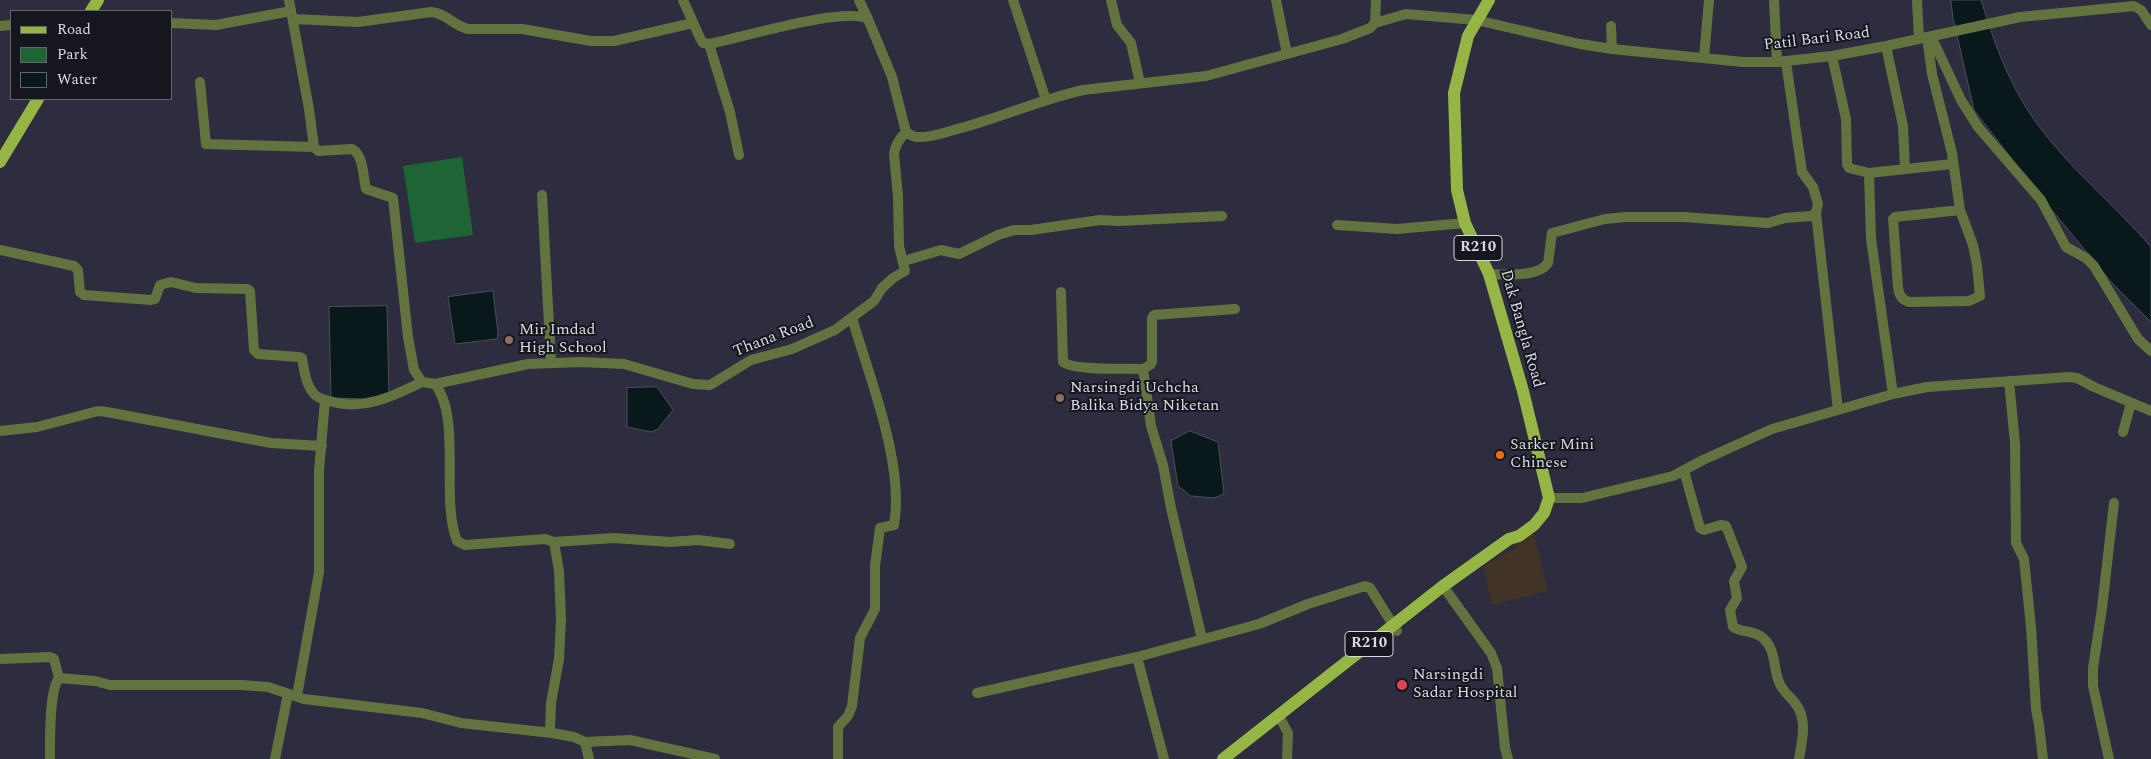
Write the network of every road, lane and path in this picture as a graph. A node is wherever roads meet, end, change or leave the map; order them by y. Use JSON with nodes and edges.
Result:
{"nodes":[{"id":1,"x":289,"y":0,"type":"edge"},
{"id":2,"x":683,"y":0,"type":"edge"},
{"id":3,"x":859,"y":0,"type":"edge"},
{"id":4,"x":1012,"y":0,"type":"edge"},
{"id":5,"x":1110,"y":0,"type":"edge"},
{"id":6,"x":1276,"y":0,"type":"edge"},
{"id":7,"x":1376,"y":0,"type":"edge"},
{"id":8,"x":1489,"y":0,"type":"edge"},
{"id":9,"x":1709,"y":0,"type":"edge"},
{"id":10,"x":1774,"y":0,"type":"edge"},
{"id":11,"x":1917,"y":0,"type":"edge"},
{"id":12,"x":2139,"y":4,"type":"edge"},
{"id":13,"x":292,"y":15,"type":"junction"},
{"id":14,"x":868,"y":19,"type":"junction"},
{"id":15,"x":1476,"y":20,"type":"junction"},
{"id":16,"x":172,"y":23,"type":"edge"},
{"id":17,"x":694,"y":23,"type":"junction"},
{"id":18,"x":1375,"y":23,"type":"junction"},
{"id":19,"x":2151,"y":25,"type":"edge"},
{"id":20,"x":1611,"y":26,"type":"dead end"},
{"id":21,"x":1928,"y":37,"type":"junction"},
{"id":22,"x":709,"y":44,"type":"junction"},
{"id":23,"x":1886,"y":46,"type":"junction"},
{"id":24,"x":1612,"y":49,"type":"junction"},
{"id":25,"x":1287,"y":54,"type":"junction"},
{"id":26,"x":1832,"y":56,"type":"junction"},
{"id":27,"x":1704,"y":58,"type":"junction"},
{"id":28,"x":1781,"y":62,"type":"junction"},
{"id":29,"x":200,"y":82,"type":"dead end"},
{"id":30,"x":1140,"y":82,"type":"junction"},
{"id":31,"x":37,"y":100,"type":"edge"},
{"id":32,"x":1046,"y":100,"type":"junction"},
{"id":33,"x":906,"y":132,"type":"junction"},
{"id":34,"x":314,"y":147,"type":"junction"},
{"id":35,"x":738,"y":155,"type":"dead end"},
{"id":36,"x":0,"y":162,"type":"edge"},
{"id":37,"x":1952,"y":164,"type":"junction"},
{"id":38,"x":1906,"y":168,"type":"junction"},
{"id":39,"x":1870,"y":173,"type":"junction"},
{"id":40,"x":542,"y":195,"type":"dead end"},
{"id":41,"x":1960,"y":210,"type":"junction"},
{"id":42,"x":1816,"y":213,"type":"junction"},
{"id":43,"x":1222,"y":216,"type":"dead end"},
{"id":44,"x":1465,"y":223,"type":"junction"},
{"id":45,"x":1337,"y":225,"type":"dead end"},
{"id":46,"x":0,"y":250,"type":"edge"},
{"id":47,"x":904,"y":261,"type":"junction"},
{"id":48,"x":1488,"y":274,"type":"junction"},
{"id":49,"x":1061,"y":292,"type":"dead end"},
{"id":50,"x":1235,"y":309,"type":"dead end"},
{"id":51,"x":852,"y":318,"type":"junction"},
{"id":52,"x":2151,"y":350,"type":"edge"},
{"id":53,"x":551,"y":362,"type":"junction"},
{"id":54,"x":1143,"y":369,"type":"junction"},
{"id":55,"x":2009,"y":380,"type":"junction"},
{"id":56,"x":422,"y":382,"type":"junction"},
{"id":57,"x":435,"y":384,"type":"junction"},
{"id":58,"x":1893,"y":394,"type":"junction"},
{"id":59,"x":325,"y":400,"type":"junction"},
{"id":60,"x":2131,"y":403,"type":"junction"},
{"id":61,"x":1838,"y":410,"type":"junction"},
{"id":62,"x":2151,"y":411,"type":"edge"},
{"id":63,"x":0,"y":431,"type":"edge"},
{"id":64,"x":2123,"y":432,"type":"dead end"},
{"id":65,"x":322,"y":446,"type":"junction"},
{"id":66,"x":1684,"y":471,"type":"junction"},
{"id":67,"x":1549,"y":498,"type":"junction"},
{"id":68,"x":2114,"y":503,"type":"dead end"},
{"id":69,"x":554,"y":542,"type":"junction"},
{"id":70,"x":730,"y":544,"type":"dead end"},
{"id":71,"x":1446,"y":589,"type":"junction"},
{"id":72,"x":1394,"y":628,"type":"junction"},
{"id":73,"x":1202,"y":639,"type":"junction"},
{"id":74,"x":1137,"y":657,"type":"junction"},
{"id":75,"x":0,"y":659,"type":"edge"},
{"id":76,"x":59,"y":678,"type":"junction"},
{"id":77,"x":977,"y":693,"type":"dead end"},
{"id":78,"x":292,"y":695,"type":"junction"},
{"id":79,"x":1281,"y":719,"type":"junction"},
{"id":80,"x":552,"y":733,"type":"junction"},
{"id":81,"x":585,"y":742,"type":"junction"},
{"id":82,"x":50,"y":759,"type":"edge"},
{"id":83,"x":275,"y":759,"type":"edge"},
{"id":84,"x":589,"y":759,"type":"edge"},
{"id":85,"x":715,"y":759,"type":"edge"},
{"id":86,"x":838,"y":759,"type":"edge"},
{"id":87,"x":1164,"y":759,"type":"edge"},
{"id":88,"x":1223,"y":759,"type":"edge"},
{"id":89,"x":1236,"y":759,"type":"edge"},
{"id":90,"x":1287,"y":759,"type":"edge"},
{"id":91,"x":1508,"y":759,"type":"edge"},
{"id":92,"x":1799,"y":759,"type":"edge"},
{"id":93,"x":2043,"y":759,"type":"edge"},
{"id":94,"x":2109,"y":759,"type":"edge"}],
"edges":[{"from":1,"to":13,"type":"street"},
{"from":2,"to":17,"type":"street"},
{"from":3,"to":14,"type":"street"},
{"from":4,"to":32,"type":"street"},
{"from":5,"to":30,"type":"street"},
{"from":6,"to":25,"type":"street"},
{"from":7,"to":18,"type":"street"},
{"from":8,"to":15,"type":"main road","name":"Dak Bangla Road","number":"R210"},
{"from":9,"to":27,"type":"street"},
{"from":10,"to":28,"type":"street"},
{"from":11,"to":21,"type":"street"},
{"from":12,"to":19,"type":"street","name":"Patil Bari Road"},
{"from":12,"to":21,"type":"street","name":"Patil Bari Road"},
{"from":13,"to":16,"type":"street"},
{"from":13,"to":17,"type":"street"},
{"from":13,"to":34,"type":"street"},
{"from":14,"to":22,"type":"street"},
{"from":14,"to":33,"type":"street"},
{"from":15,"to":18,"type":"street","name":"Patil Bari Road"},
{"from":15,"to":24,"type":"street","name":"Patil Bari Road"},
{"from":15,"to":44,"type":"main road","name":"Dak Bangla Road","number":"R210"},
{"from":17,"to":22,"type":"street"},
{"from":18,"to":25,"type":"street","name":"Patil Bari Road"},
{"from":20,"to":24,"type":"street"},
{"from":21,"to":23,"type":"street","name":"Patil Bari Road"},
{"from":21,"to":37,"type":"street"},
{"from":21,"to":52,"type":"street"},
{"from":22,"to":35,"type":"street"},
{"from":23,"to":26,"type":"street","name":"Patil Bari Road"},
{"from":23,"to":38,"type":"street"},
{"from":24,"to":27,"type":"street","name":"Patil Bari Road"},
{"from":25,"to":30,"type":"street","name":"Patil Bari Road"},
{"from":26,"to":28,"type":"street","name":"Patil Bari Road"},
{"from":26,"to":39,"type":"street"},
{"from":27,"to":28,"type":"street","name":"Patil Bari Road"},
{"from":28,"to":42,"type":"street"},
{"from":29,"to":34,"type":"street"},
{"from":30,"to":32,"type":"street","name":"Patil Bari Road"},
{"from":31,"to":36,"type":"main road"},
{"from":32,"to":33,"type":"street","name":"Patil Bari Road"},
{"from":33,"to":47,"type":"street"},
{"from":34,"to":56,"type":"street"},
{"from":37,"to":38,"type":"street"},
{"from":37,"to":41,"type":"street"},
{"from":38,"to":39,"type":"street"},
{"from":39,"to":58,"type":"street"},
{"from":40,"to":53,"type":"street"},
{"from":41,"to":41,"type":"street"},
{"from":42,"to":48,"type":"street"},
{"from":42,"to":61,"type":"street"},
{"from":43,"to":47,"type":"street"},
{"from":44,"to":45,"type":"street"},
{"from":44,"to":48,"type":"main road","name":"Dak Bangla Road","number":"R210"},
{"from":46,"to":59,"type":"street"},
{"from":47,"to":51,"type":"street","name":"Thana Road"},
{"from":48,"to":67,"type":"main road","name":"Dak Bangla Road","number":"R210"},
{"from":49,"to":54,"type":"street"},
{"from":50,"to":54,"type":"street"},
{"from":51,"to":53,"type":"street","name":"Thana Road"},
{"from":51,"to":86,"type":"street"},
{"from":53,"to":57,"type":"street","name":"Thana Road"},
{"from":54,"to":73,"type":"street"},
{"from":55,"to":58,"type":"street"},
{"from":55,"to":60,"type":"street"},
{"from":55,"to":93,"type":"street"},
{"from":56,"to":57,"type":"street"},
{"from":56,"to":59,"type":"street"},
{"from":57,"to":69,"type":"street"},
{"from":58,"to":61,"type":"street"},
{"from":59,"to":65,"type":"street"},
{"from":60,"to":62,"type":"street"},
{"from":60,"to":64,"type":"street"},
{"from":61,"to":66,"type":"street"},
{"from":63,"to":65,"type":"street"},
{"from":65,"to":78,"type":"street"},
{"from":66,"to":67,"type":"street"},
{"from":66,"to":92,"type":"street"},
{"from":67,"to":71,"type":"main road","number":"R210"},
{"from":68,"to":94,"type":"street"},
{"from":69,"to":70,"type":"street"},
{"from":69,"to":80,"type":"street"},
{"from":71,"to":72,"type":"main road","number":"R210"},
{"from":71,"to":91,"type":"street"},
{"from":72,"to":73,"type":"street"},
{"from":72,"to":79,"type":"main road","number":"R210"},
{"from":73,"to":74,"type":"street"},
{"from":74,"to":77,"type":"street"},
{"from":74,"to":87,"type":"street"},
{"from":75,"to":76,"type":"street"},
{"from":76,"to":78,"type":"street"},
{"from":76,"to":82,"type":"street"},
{"from":78,"to":80,"type":"street"},
{"from":78,"to":83,"type":"street"},
{"from":79,"to":88,"type":"main road","number":"R210"},
{"from":79,"to":89,"type":"main road","number":"R210"},
{"from":79,"to":90,"type":"street"},
{"from":80,"to":81,"type":"street"},
{"from":81,"to":84,"type":"street"},
{"from":81,"to":85,"type":"street"}]}
